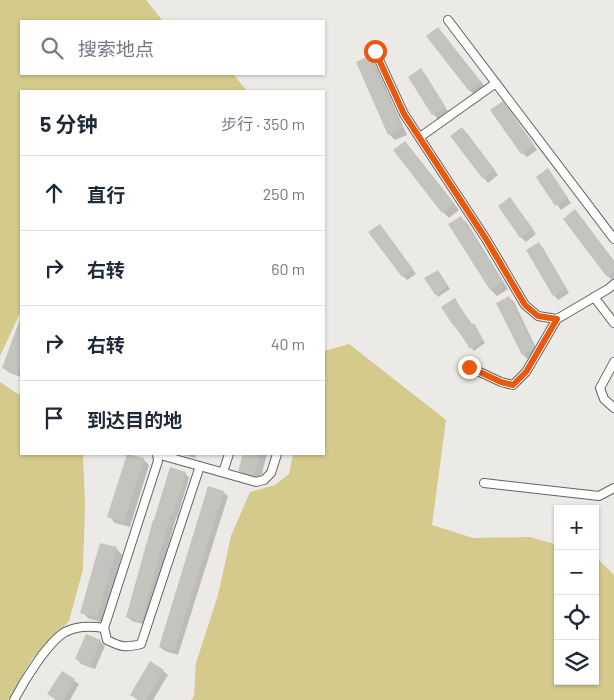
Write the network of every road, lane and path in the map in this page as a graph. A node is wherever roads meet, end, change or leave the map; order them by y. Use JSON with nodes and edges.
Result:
{"nodes":[{"id":1,"x":448,"y":20,"type":"dead end"},
{"id":2,"x":375,"y":51,"type":"dead end"},
{"id":3,"x":496,"y":83,"type":"junction"},
{"id":4,"x":420,"y":137,"type":"junction"},
{"id":5,"x":614,"y":239,"type":"edge"},
{"id":6,"x":614,"y":284,"type":"edge"},
{"id":7,"x":594,"y":297,"type":"junction"},
{"id":8,"x":557,"y":319,"type":"junction"},
{"id":9,"x":614,"y":323,"type":"edge"},
{"id":10,"x":614,"y":362,"type":"edge"},
{"id":11,"x":469,"y":367,"type":"dead end"},
{"id":12,"x":614,"y":408,"type":"edge"},
{"id":13,"x":157,"y":455,"type":"edge"},
{"id":14,"x":161,"y":455,"type":"edge"},
{"id":15,"x":229,"y":455,"type":"edge"},
{"id":16,"x":277,"y":455,"type":"edge"},
{"id":17,"x":200,"y":466,"type":"junction"},
{"id":18,"x":223,"y":472,"type":"junction"},
{"id":19,"x":484,"y":483,"type":"dead end"},
{"id":20,"x":614,"y":488,"type":"edge"},
{"id":21,"x":104,"y":628,"type":"junction"},
{"id":22,"x":14,"y":700,"type":"edge"}],
"edges":[{"from":1,"to":3,"type":"street"},
{"from":2,"to":4,"type":"street"},
{"from":3,"to":4,"type":"street"},
{"from":3,"to":5,"type":"street"},
{"from":4,"to":8,"type":"street"},
{"from":6,"to":7,"type":"street"},
{"from":7,"to":8,"type":"street"},
{"from":7,"to":9,"type":"street"},
{"from":8,"to":11,"type":"street"},
{"from":10,"to":12,"type":"street"},
{"from":13,"to":21,"type":"street"},
{"from":14,"to":17,"type":"street"},
{"from":15,"to":18,"type":"street"},
{"from":16,"to":18,"type":"street"},
{"from":17,"to":18,"type":"street"},
{"from":17,"to":21,"type":"street"},
{"from":19,"to":20,"type":"street"},
{"from":21,"to":22,"type":"street"}]}
